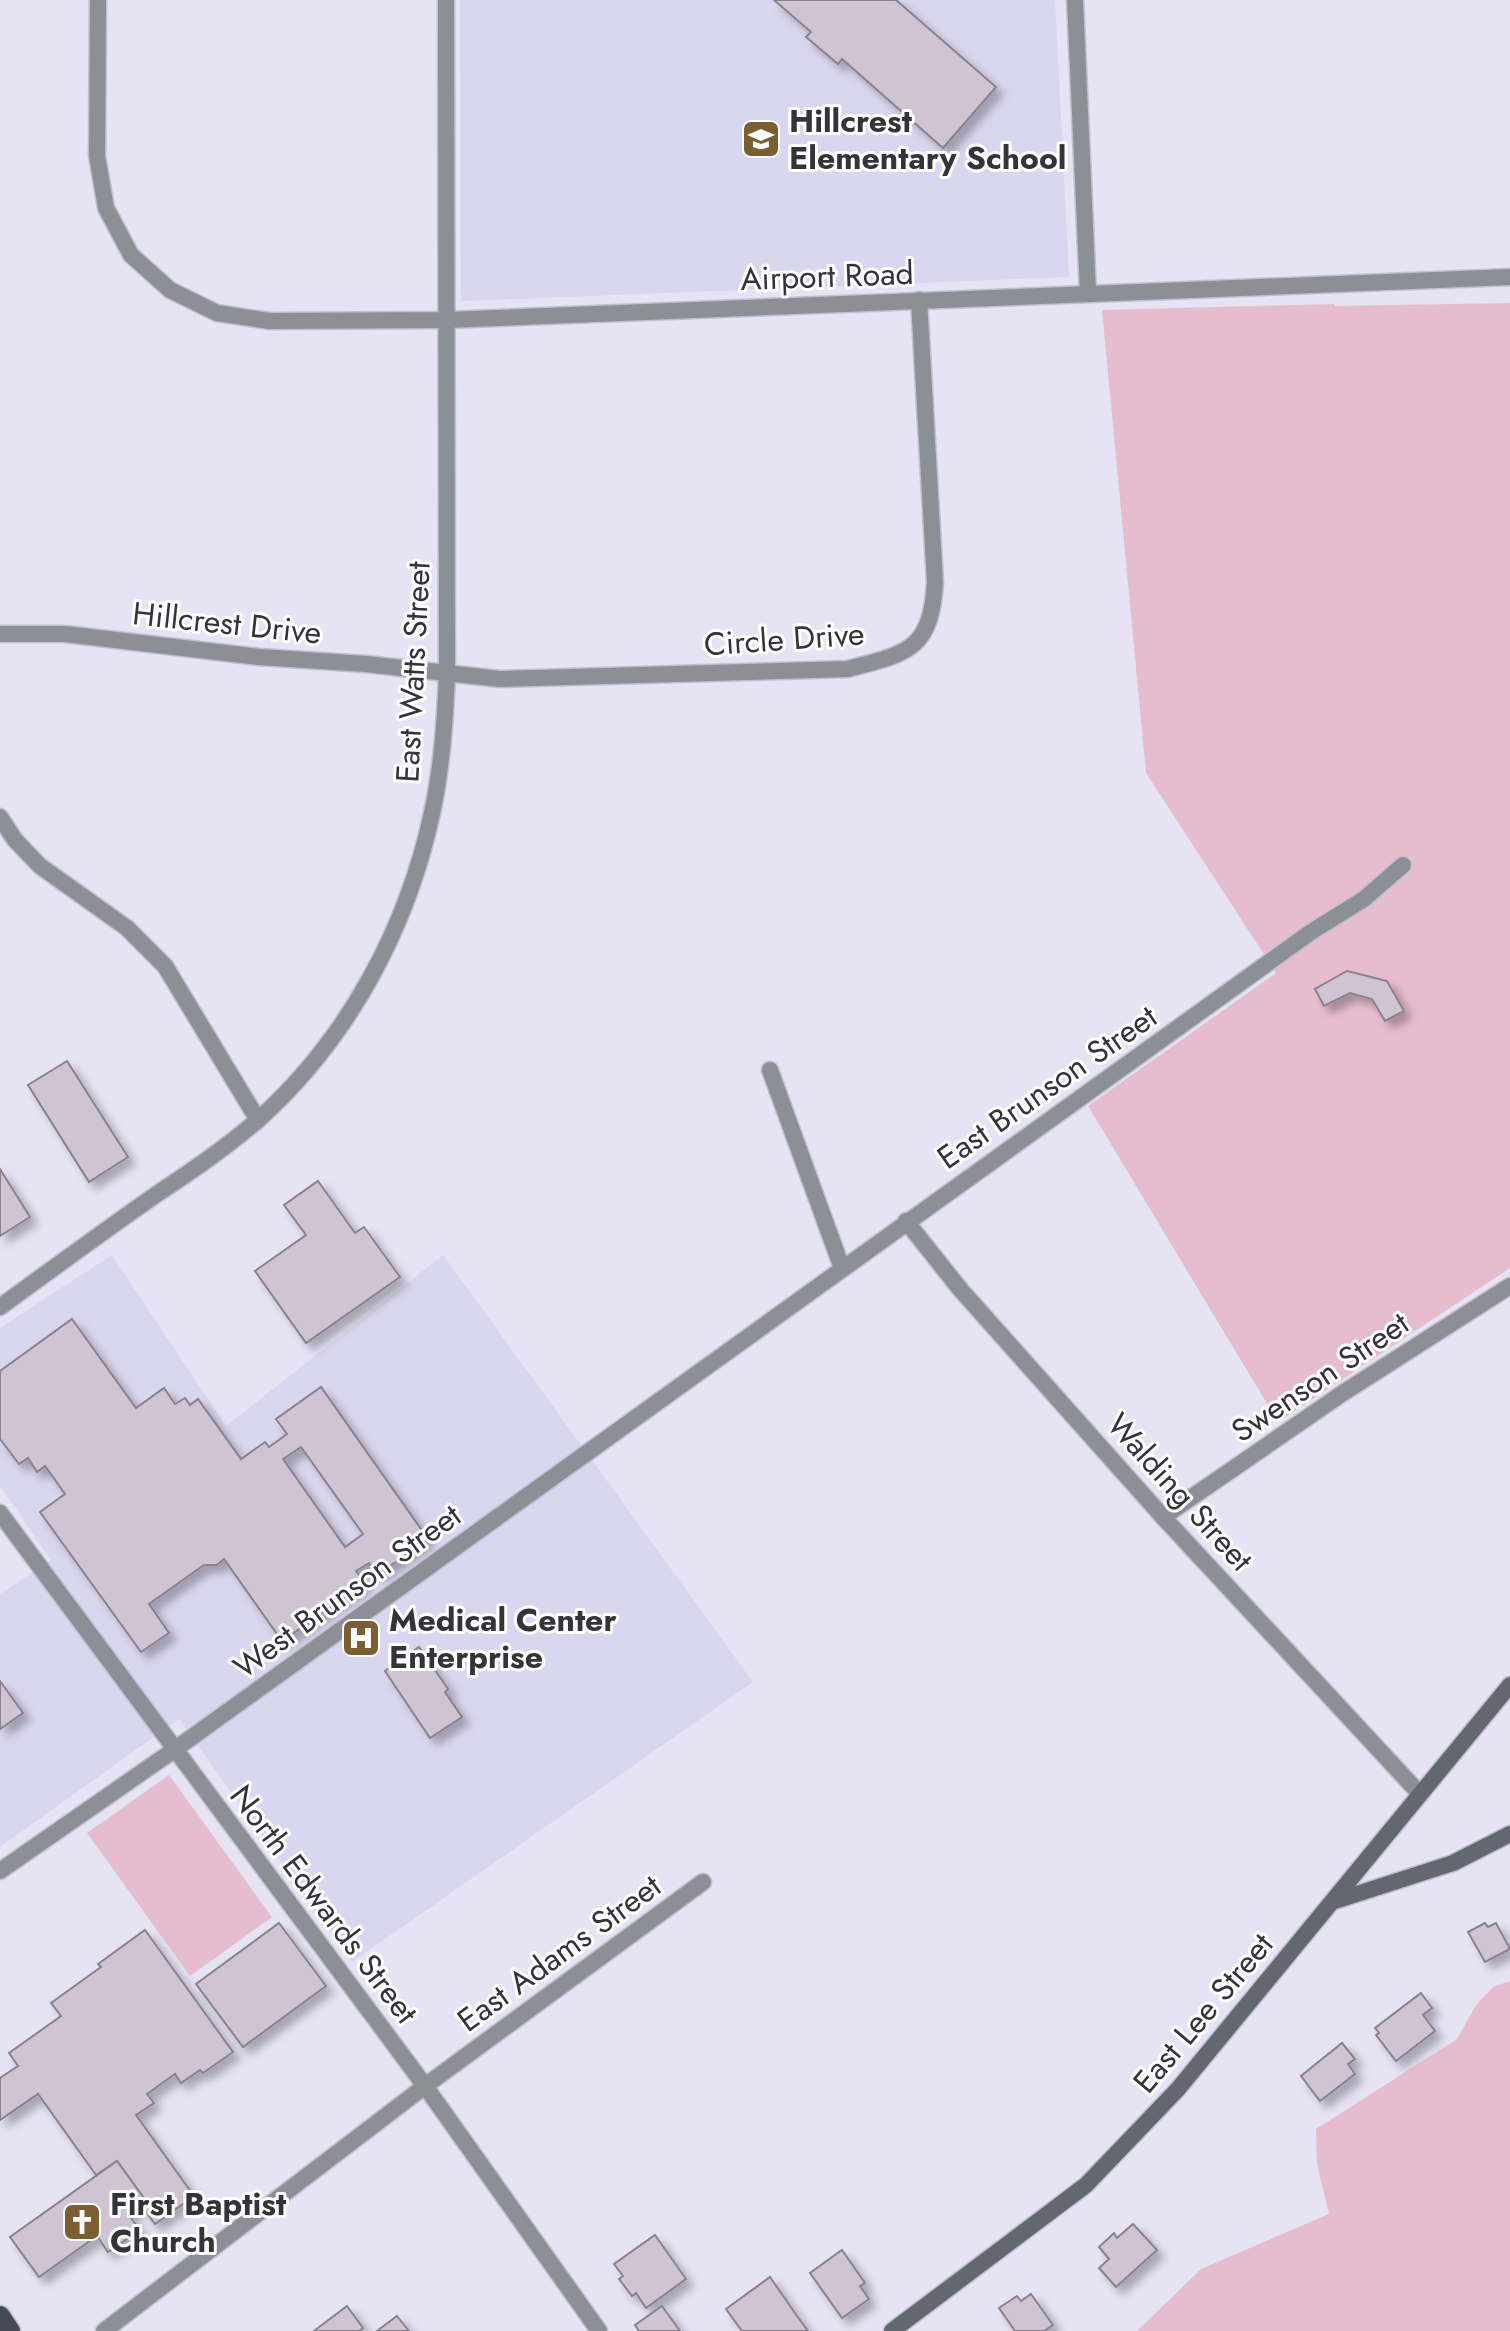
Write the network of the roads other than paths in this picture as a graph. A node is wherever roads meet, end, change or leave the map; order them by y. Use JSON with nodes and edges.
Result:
{"nodes":[{"id":1,"x":98,"y":0,"type":"edge"},
{"id":2,"x":446,"y":0,"type":"edge"},
{"id":3,"x":1075,"y":0,"type":"edge"},
{"id":4,"x":1510,"y":277,"type":"edge"},
{"id":5,"x":1088,"y":293,"type":"junction"},
{"id":6,"x":919,"y":300,"type":"junction"},
{"id":7,"x":447,"y":320,"type":"junction"},
{"id":8,"x":0,"y":634,"type":"edge"},
{"id":9,"x":447,"y":675,"type":"junction"},
{"id":10,"x":0,"y":817,"type":"edge"},
{"id":11,"x":1403,"y":865,"type":"dead end"},
{"id":12,"x":770,"y":1070,"type":"dead end"},
{"id":13,"x":258,"y":1120,"type":"junction"},
{"id":14,"x":906,"y":1221,"type":"junction"},
{"id":15,"x":842,"y":1268,"type":"junction"},
{"id":16,"x":1510,"y":1286,"type":"edge"},
{"id":17,"x":0,"y":1307,"type":"edge"},
{"id":18,"x":723,"y":1352,"type":"joint"},
{"id":19,"x":0,"y":1513,"type":"edge"},
{"id":20,"x":1163,"y":1517,"type":"junction"},
{"id":21,"x":1510,"y":1685,"type":"edge"},
{"id":22,"x":174,"y":1750,"type":"junction"},
{"id":23,"x":1420,"y":1794,"type":"junction"},
{"id":24,"x":1510,"y":1834,"type":"edge"},
{"id":25,"x":0,"y":1871,"type":"edge"},
{"id":26,"x":703,"y":1882,"type":"dead end"},
{"id":27,"x":1333,"y":1902,"type":"junction"},
{"id":28,"x":425,"y":2086,"type":"junction"},
{"id":29,"x":0,"y":2316,"type":"edge"},
{"id":30,"x":10,"y":2331,"type":"edge"},
{"id":31,"x":104,"y":2331,"type":"edge"},
{"id":32,"x":599,"y":2331,"type":"edge"},
{"id":33,"x":892,"y":2331,"type":"edge"}],
"edges":[{"from":1,"to":7,"type":"street","name":"Airport Road"},
{"from":2,"to":7,"type":"street","name":"East Watts Street"},
{"from":3,"to":5,"type":"street"},
{"from":4,"to":5,"type":"street","name":"Airport Road"},
{"from":5,"to":6,"type":"street","name":"Airport Road"},
{"from":6,"to":7,"type":"street","name":"Airport Road"},
{"from":6,"to":9,"type":"street","name":"Circle Drive"},
{"from":7,"to":9,"type":"street","name":"East Watts Street"},
{"from":8,"to":9,"type":"street","name":"Hillcrest Drive"},
{"from":9,"to":13,"type":"street","name":"East Watts Street"},
{"from":10,"to":13,"type":"street"},
{"from":11,"to":14,"type":"street","name":"East Brunson Street"},
{"from":12,"to":15,"type":"street"},
{"from":13,"to":17,"type":"street","name":"East Watts Street"},
{"from":14,"to":15,"type":"street","name":"East Brunson Street"},
{"from":14,"to":20,"type":"street","name":"Walding Street"},
{"from":15,"to":18,"type":"street","name":"East Brunson Street"},
{"from":16,"to":20,"type":"street","name":"Swenson Street"},
{"from":18,"to":22,"type":"street","name":"West Brunson Street"},
{"from":19,"to":22,"type":"street","name":"North Edwards Street"},
{"from":20,"to":23,"type":"street","name":"Walding Street"},
{"from":21,"to":23,"type":"main road","name":"East Lee Street"},
{"from":22,"to":25,"type":"street","name":"West Brunson Street"},
{"from":22,"to":28,"type":"street","name":"North Edwards Street"},
{"from":23,"to":27,"type":"main road","name":"East Lee Street"},
{"from":24,"to":27,"type":"main road"},
{"from":26,"to":28,"type":"street","name":"East Adams Street"},
{"from":27,"to":33,"type":"main road","name":"East Lee Street"},
{"from":28,"to":31,"type":"street","name":"East Adams Street"},
{"from":28,"to":32,"type":"street","name":"North Edwards Street"},
{"from":29,"to":30,"type":"main road"}]}
